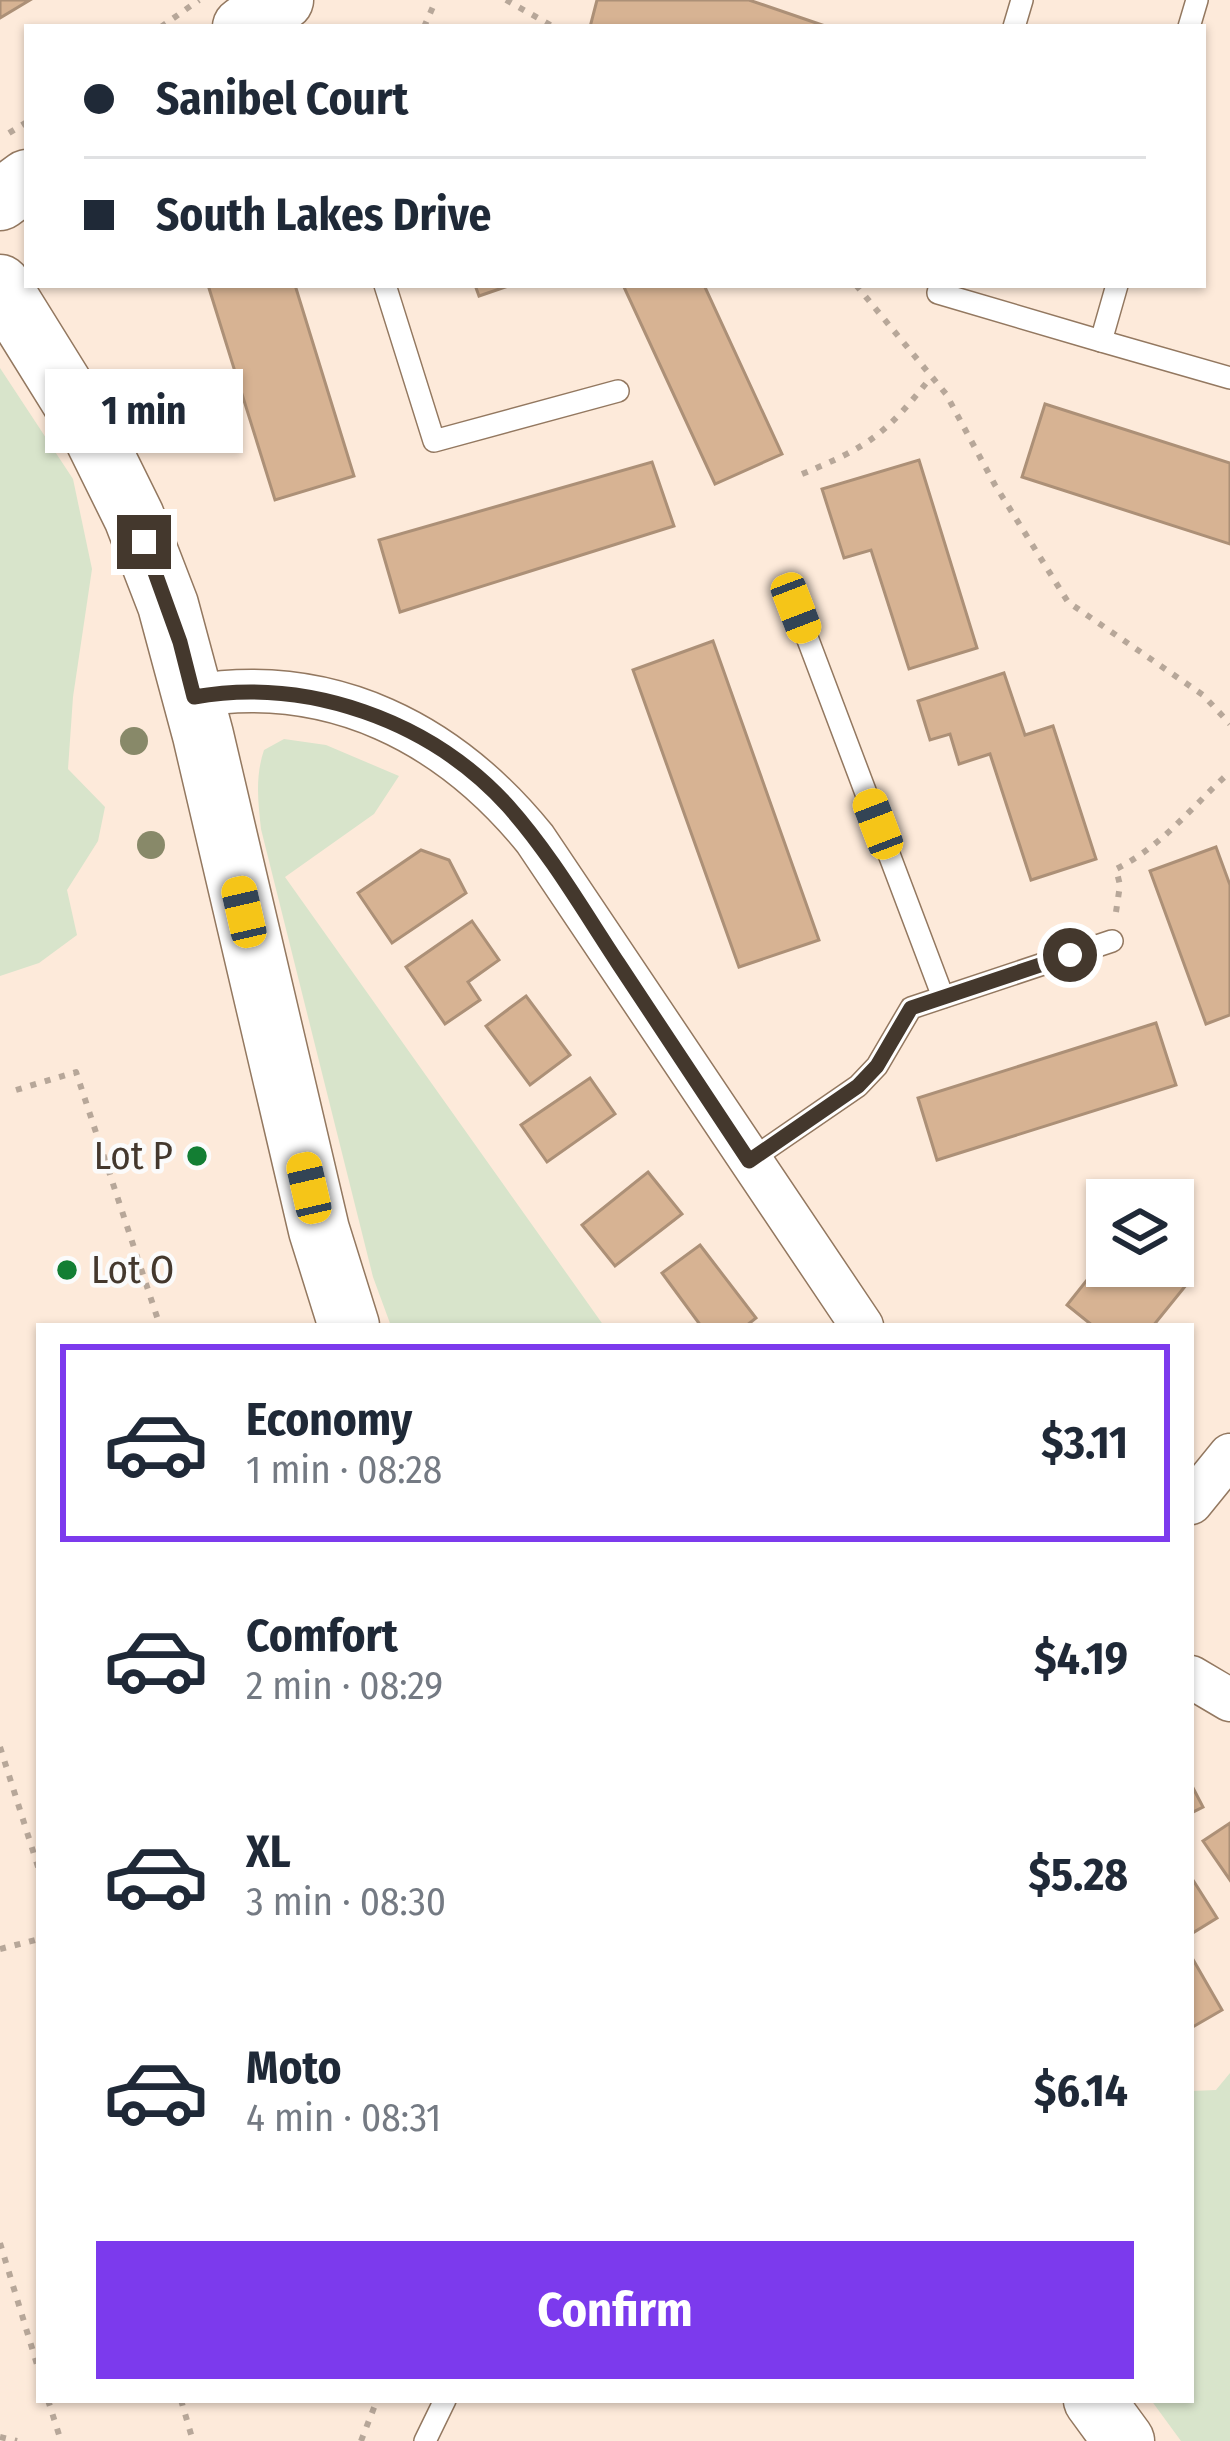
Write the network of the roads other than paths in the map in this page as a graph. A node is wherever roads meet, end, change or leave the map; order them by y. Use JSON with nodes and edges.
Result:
{"nodes":[{"id":1,"x":0,"y":285,"type":"edge"},
{"id":2,"x":386,"y":288,"type":"edge"},
{"id":3,"x":939,"y":288,"type":"edge"},
{"id":4,"x":1116,"y":288,"type":"edge"},
{"id":5,"x":1101,"y":341,"type":"junction"},
{"id":6,"x":1230,"y":378,"type":"edge"},
{"id":7,"x":618,"y":391,"type":"dead end"},
{"id":8,"x":796,"y":608,"type":"dead end"},
{"id":9,"x":194,"y":697,"type":"junction"},
{"id":10,"x":1112,"y":941,"type":"road end"},
{"id":11,"x":943,"y":997,"type":"junction"},
{"id":12,"x":749,"y":1161,"type":"junction"},
{"id":13,"x":348,"y":1323,"type":"edge"},
{"id":14,"x":860,"y":1323,"type":"edge"},
{"id":15,"x":1230,"y":1455,"type":"edge"},
{"id":16,"x":1194,"y":1499,"type":"edge"},
{"id":17,"x":1194,"y":1679,"type":"edge"},
{"id":18,"x":1230,"y":1700,"type":"edge"},
{"id":19,"x":444,"y":2403,"type":"edge"},
{"id":20,"x":1096,"y":2403,"type":"edge"},
{"id":21,"x":425,"y":2441,"type":"edge"},
{"id":22,"x":1124,"y":2441,"type":"edge"}],
"edges":[{"from":1,"to":9,"type":"street"},
{"from":2,"to":7,"type":"lane"},
{"from":3,"to":5,"type":"lane"},
{"from":4,"to":5,"type":"lane"},
{"from":5,"to":6,"type":"lane"},
{"from":8,"to":11,"type":"lane"},
{"from":9,"to":12,"type":"street"},
{"from":9,"to":13,"type":"street"},
{"from":10,"to":11,"type":"lane"},
{"from":11,"to":12,"type":"lane"},
{"from":12,"to":14,"type":"street"},
{"from":15,"to":16,"type":"street"},
{"from":17,"to":18,"type":"street"},
{"from":19,"to":21,"type":"lane"},
{"from":20,"to":22,"type":"street"}]}
